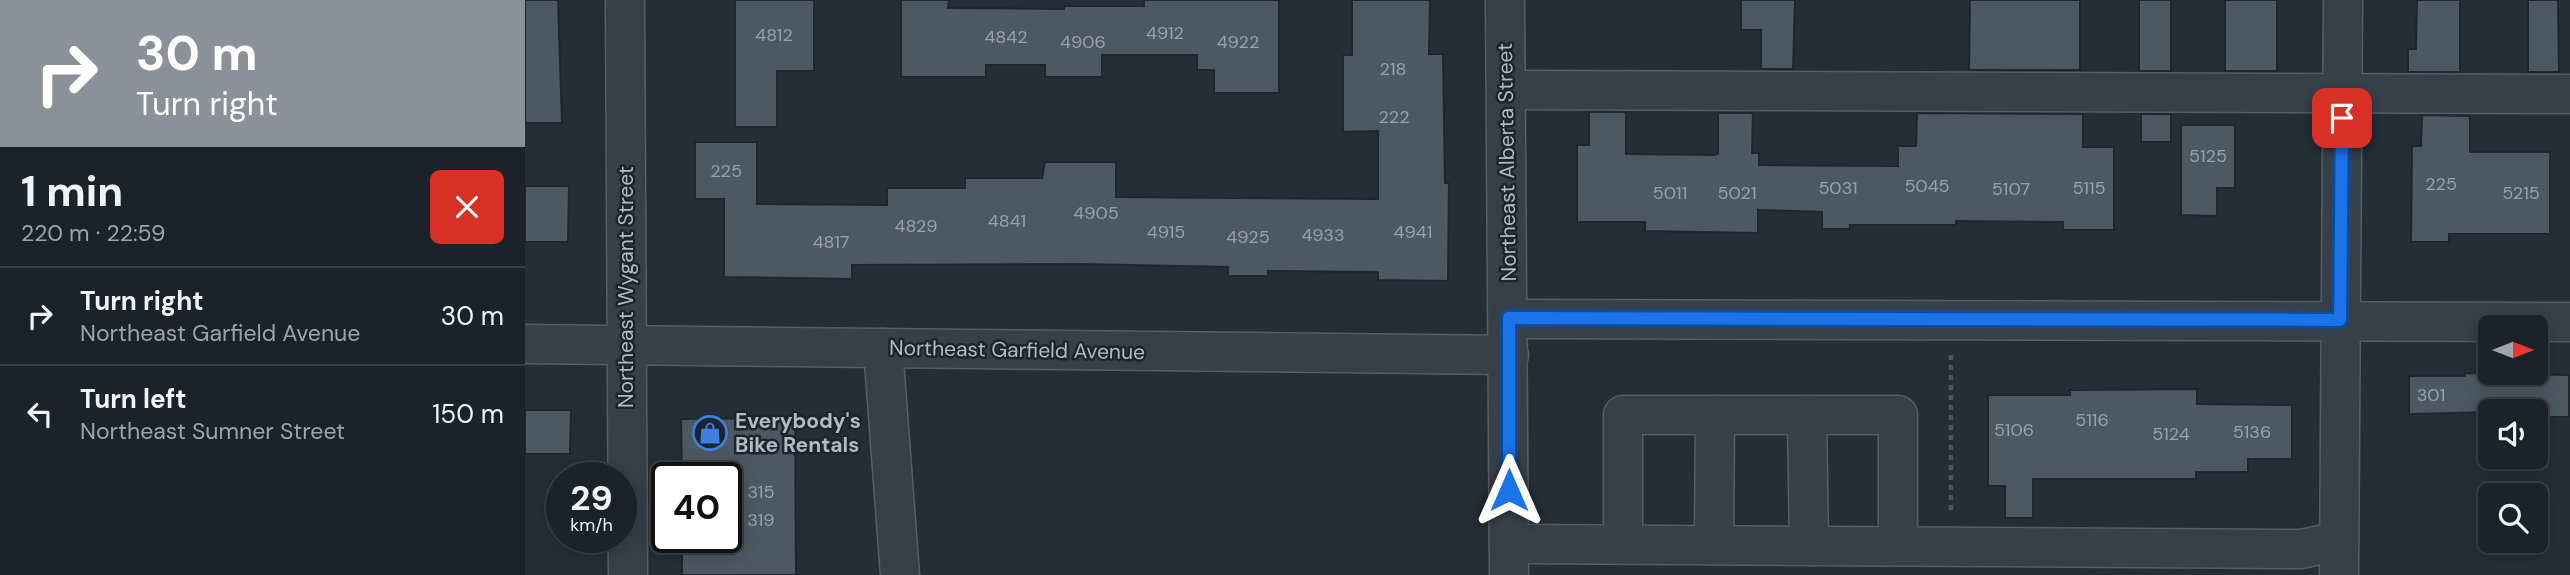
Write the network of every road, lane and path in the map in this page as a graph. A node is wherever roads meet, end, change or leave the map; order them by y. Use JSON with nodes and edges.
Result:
{"nodes":[{"id":1,"x":625,"y":0,"type":"edge"},
{"id":2,"x":1505,"y":0,"type":"edge"},
{"id":3,"x":2343,"y":0,"type":"edge"},
{"id":4,"x":1506,"y":90,"type":"junction"},
{"id":5,"x":2342,"y":93,"type":"junction"},
{"id":6,"x":2570,"y":94,"type":"edge"},
{"id":7,"x":1951,"y":319,"type":"junction"},
{"id":8,"x":2340,"y":320,"type":"junction"},
{"id":9,"x":2570,"y":322,"type":"edge"},
{"id":10,"x":1509,"y":337,"type":"junction"},
{"id":11,"x":525,"y":344,"type":"edge"},
{"id":12,"x":626,"y":345,"type":"junction"},
{"id":13,"x":883,"y":348,"type":"junction"},
{"id":14,"x":1715,"y":415,"type":"junction"},
{"id":15,"x":1807,"y":415,"type":"junction"},
{"id":16,"x":1623,"y":544,"type":"junction"},
{"id":17,"x":1714,"y":545,"type":"junction"},
{"id":18,"x":1808,"y":546,"type":"junction"},
{"id":19,"x":1907,"y":548,"type":"edge"},
{"id":20,"x":2339,"y":558,"type":"edge"},
{"id":21,"x":1509,"y":559,"type":"edge"},
{"id":22,"x":2017,"y":561,"type":"edge"},
{"id":23,"x":628,"y":575,"type":"edge"},
{"id":24,"x":900,"y":575,"type":"edge"}],
"edges":[{"from":1,"to":12,"type":"street","name":"Northeast Wygant Street"},
{"from":2,"to":4,"type":"street","name":"Northeast Alberta Street"},
{"from":3,"to":5,"type":"street"},
{"from":4,"to":5,"type":"street"},
{"from":4,"to":10,"type":"street","name":"Northeast Alberta Street"},
{"from":5,"to":6,"type":"street"},
{"from":5,"to":8,"type":"street"},
{"from":7,"to":8,"type":"street","name":"Northeast Garfield Avenue"},
{"from":7,"to":10,"type":"street","name":"Northeast Garfield Avenue"},
{"from":7,"to":19,"type":"path"},
{"from":8,"to":9,"type":"street","name":"Northeast Garfield Avenue"},
{"from":8,"to":20,"type":"street"},
{"from":10,"to":13,"type":"street","name":"Northeast Garfield Avenue"},
{"from":10,"to":21,"type":"street","name":"Northeast Alberta Street"},
{"from":11,"to":12,"type":"street","name":"Northeast Garfield Avenue"},
{"from":12,"to":13,"type":"street","name":"Northeast Garfield Avenue"},
{"from":12,"to":23,"type":"street","name":"Northeast Wygant Street"},
{"from":13,"to":24,"type":"street"},
{"from":14,"to":15,"type":"street"},
{"from":14,"to":16,"type":"street"},
{"from":14,"to":17,"type":"street"},
{"from":15,"to":18,"type":"street"},
{"from":15,"to":19,"type":"street"},
{"from":16,"to":17,"type":"street"},
{"from":16,"to":21,"type":"street"},
{"from":17,"to":18,"type":"street"},
{"from":18,"to":19,"type":"street"},
{"from":19,"to":22,"type":"street"},
{"from":20,"to":22,"type":"street"}]}
